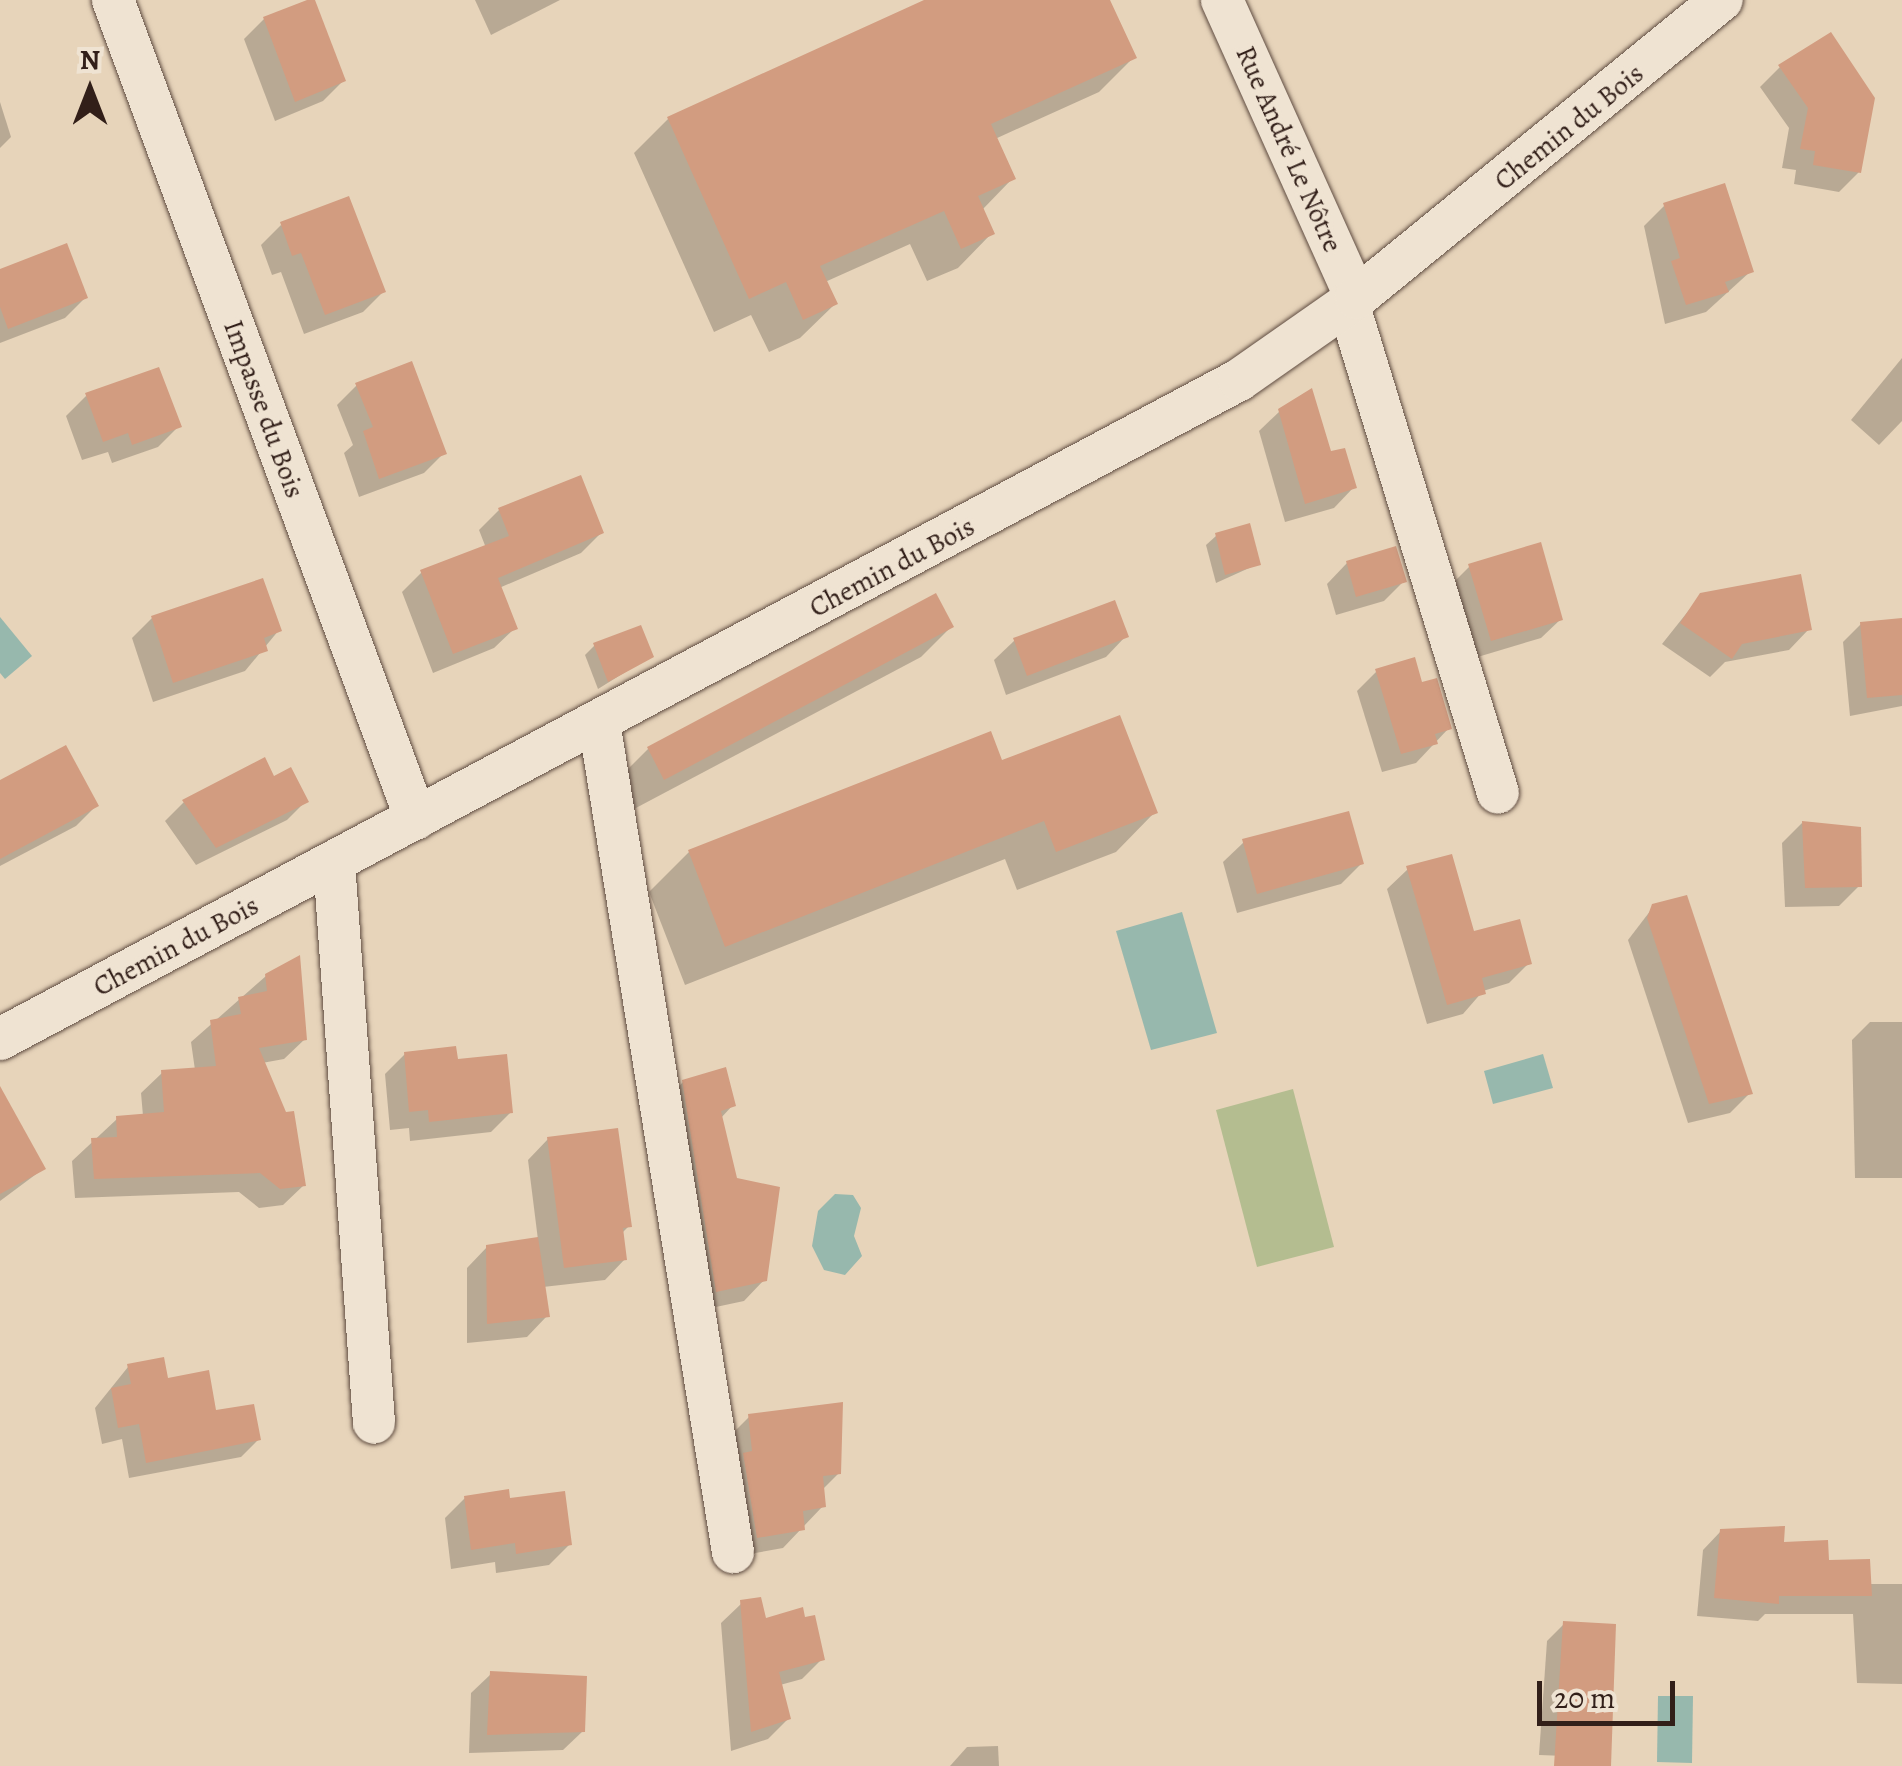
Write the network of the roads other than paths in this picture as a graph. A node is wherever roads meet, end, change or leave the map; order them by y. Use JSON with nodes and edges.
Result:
{"nodes":[{"id":1,"x":113,"y":0,"type":"edge"},
{"id":2,"x":1222,"y":0,"type":"edge"},
{"id":3,"x":1722,"y":0,"type":"edge"},
{"id":4,"x":1352,"y":300,"type":"junction"},
{"id":5,"x":599,"y":722,"type":"junction"},
{"id":6,"x":1498,"y":794,"type":"dead end"},
{"id":7,"x":416,"y":819,"type":"junction"},
{"id":8,"x":334,"y":862,"type":"junction"},
{"id":9,"x":0,"y":1039,"type":"edge"},
{"id":10,"x":374,"y":1423,"type":"dead end"},
{"id":11,"x":732,"y":1552,"type":"dead end"}],
"edges":[{"from":1,"to":7,"type":"street","name":"Impasse du Bois"},
{"from":2,"to":4,"type":"street","name":"Rue André Le Nôtre"},
{"from":3,"to":4,"type":"street","name":"Chemin du Bois"},
{"from":4,"to":5,"type":"street","name":"Chemin du Bois"},
{"from":4,"to":6,"type":"street","name":"Rue André Le Nôtre"},
{"from":5,"to":7,"type":"street","name":"Chemin du Bois"},
{"from":5,"to":11,"type":"street"},
{"from":7,"to":8,"type":"street","name":"Chemin du Bois"},
{"from":8,"to":9,"type":"street","name":"Chemin du Bois"},
{"from":8,"to":10,"type":"street"}]}
